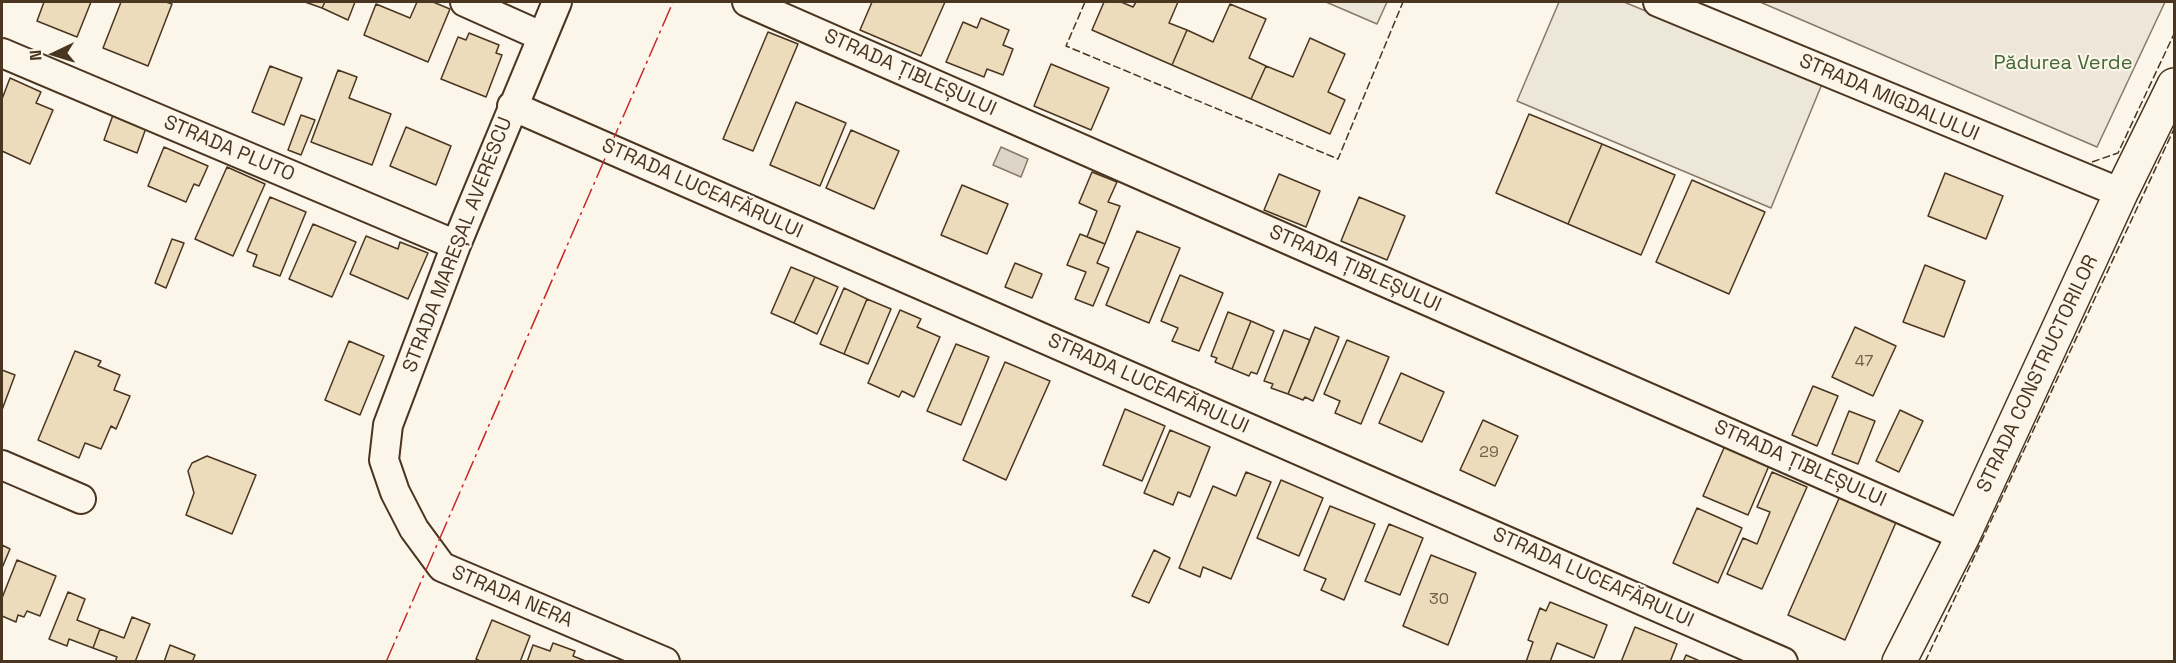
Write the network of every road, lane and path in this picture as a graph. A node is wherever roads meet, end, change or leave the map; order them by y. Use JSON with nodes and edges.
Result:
{"nodes":[{"id":1,"x":465,"y":2,"type":"edge"},
{"id":2,"x":556,"y":2,"type":"edge"},
{"id":3,"x":747,"y":2,"type":"edge"},
{"id":4,"x":1658,"y":2,"type":"edge"},
{"id":5,"x":541,"y":36,"type":"junction"},
{"id":6,"x":2,"y":53,"type":"edge"},
{"id":7,"x":2175,"y":85,"type":"edge"},
{"id":8,"x":512,"y":106,"type":"junction"},
{"id":9,"x":2121,"y":193,"type":"junction"},
{"id":10,"x":456,"y":245,"type":"junction"},
{"id":11,"x":2,"y":465,"type":"edge"},
{"id":12,"x":395,"y":492,"type":"joint"},
{"id":13,"x":81,"y":499,"type":"dead end"},
{"id":14,"x":1963,"y":536,"type":"junction"},
{"id":15,"x":665,"y":662,"type":"edge"},
{"id":16,"x":1783,"y":662,"type":"edge"},
{"id":17,"x":1899,"y":662,"type":"edge"}],
"edges":[{"from":1,"to":5,"type":"street"},
{"from":2,"to":5,"type":"street","name":"STRADA MAREȘAL AVERESCU"},
{"from":3,"to":14,"type":"street","name":"STRADA ȚIBLEȘULUI"},
{"from":4,"to":9,"type":"street","name":"STRADA MIGDALULUI"},
{"from":5,"to":8,"type":"street","name":"STRADA MAREȘAL AVERESCU"},
{"from":6,"to":10,"type":"street","name":"STRADA PLUTO"},
{"from":7,"to":9,"type":"main road","name":"STRADA CONSTRUCTORILOR"},
{"from":8,"to":10,"type":"street","name":"STRADA MAREȘAL AVERESCU"},
{"from":8,"to":16,"type":"street","name":"STRADA LUCEAFĂRULUI"},
{"from":9,"to":14,"type":"main road","name":"STRADA CONSTRUCTORILOR"},
{"from":10,"to":12,"type":"street","name":"STRADA MAREȘAL AVERESCU"},
{"from":11,"to":13,"type":"street"},
{"from":12,"to":15,"type":"street","name":"STRADA NERA"},
{"from":14,"to":17,"type":"main road","name":"STRADA CONSTRUCTORILOR"}]}
